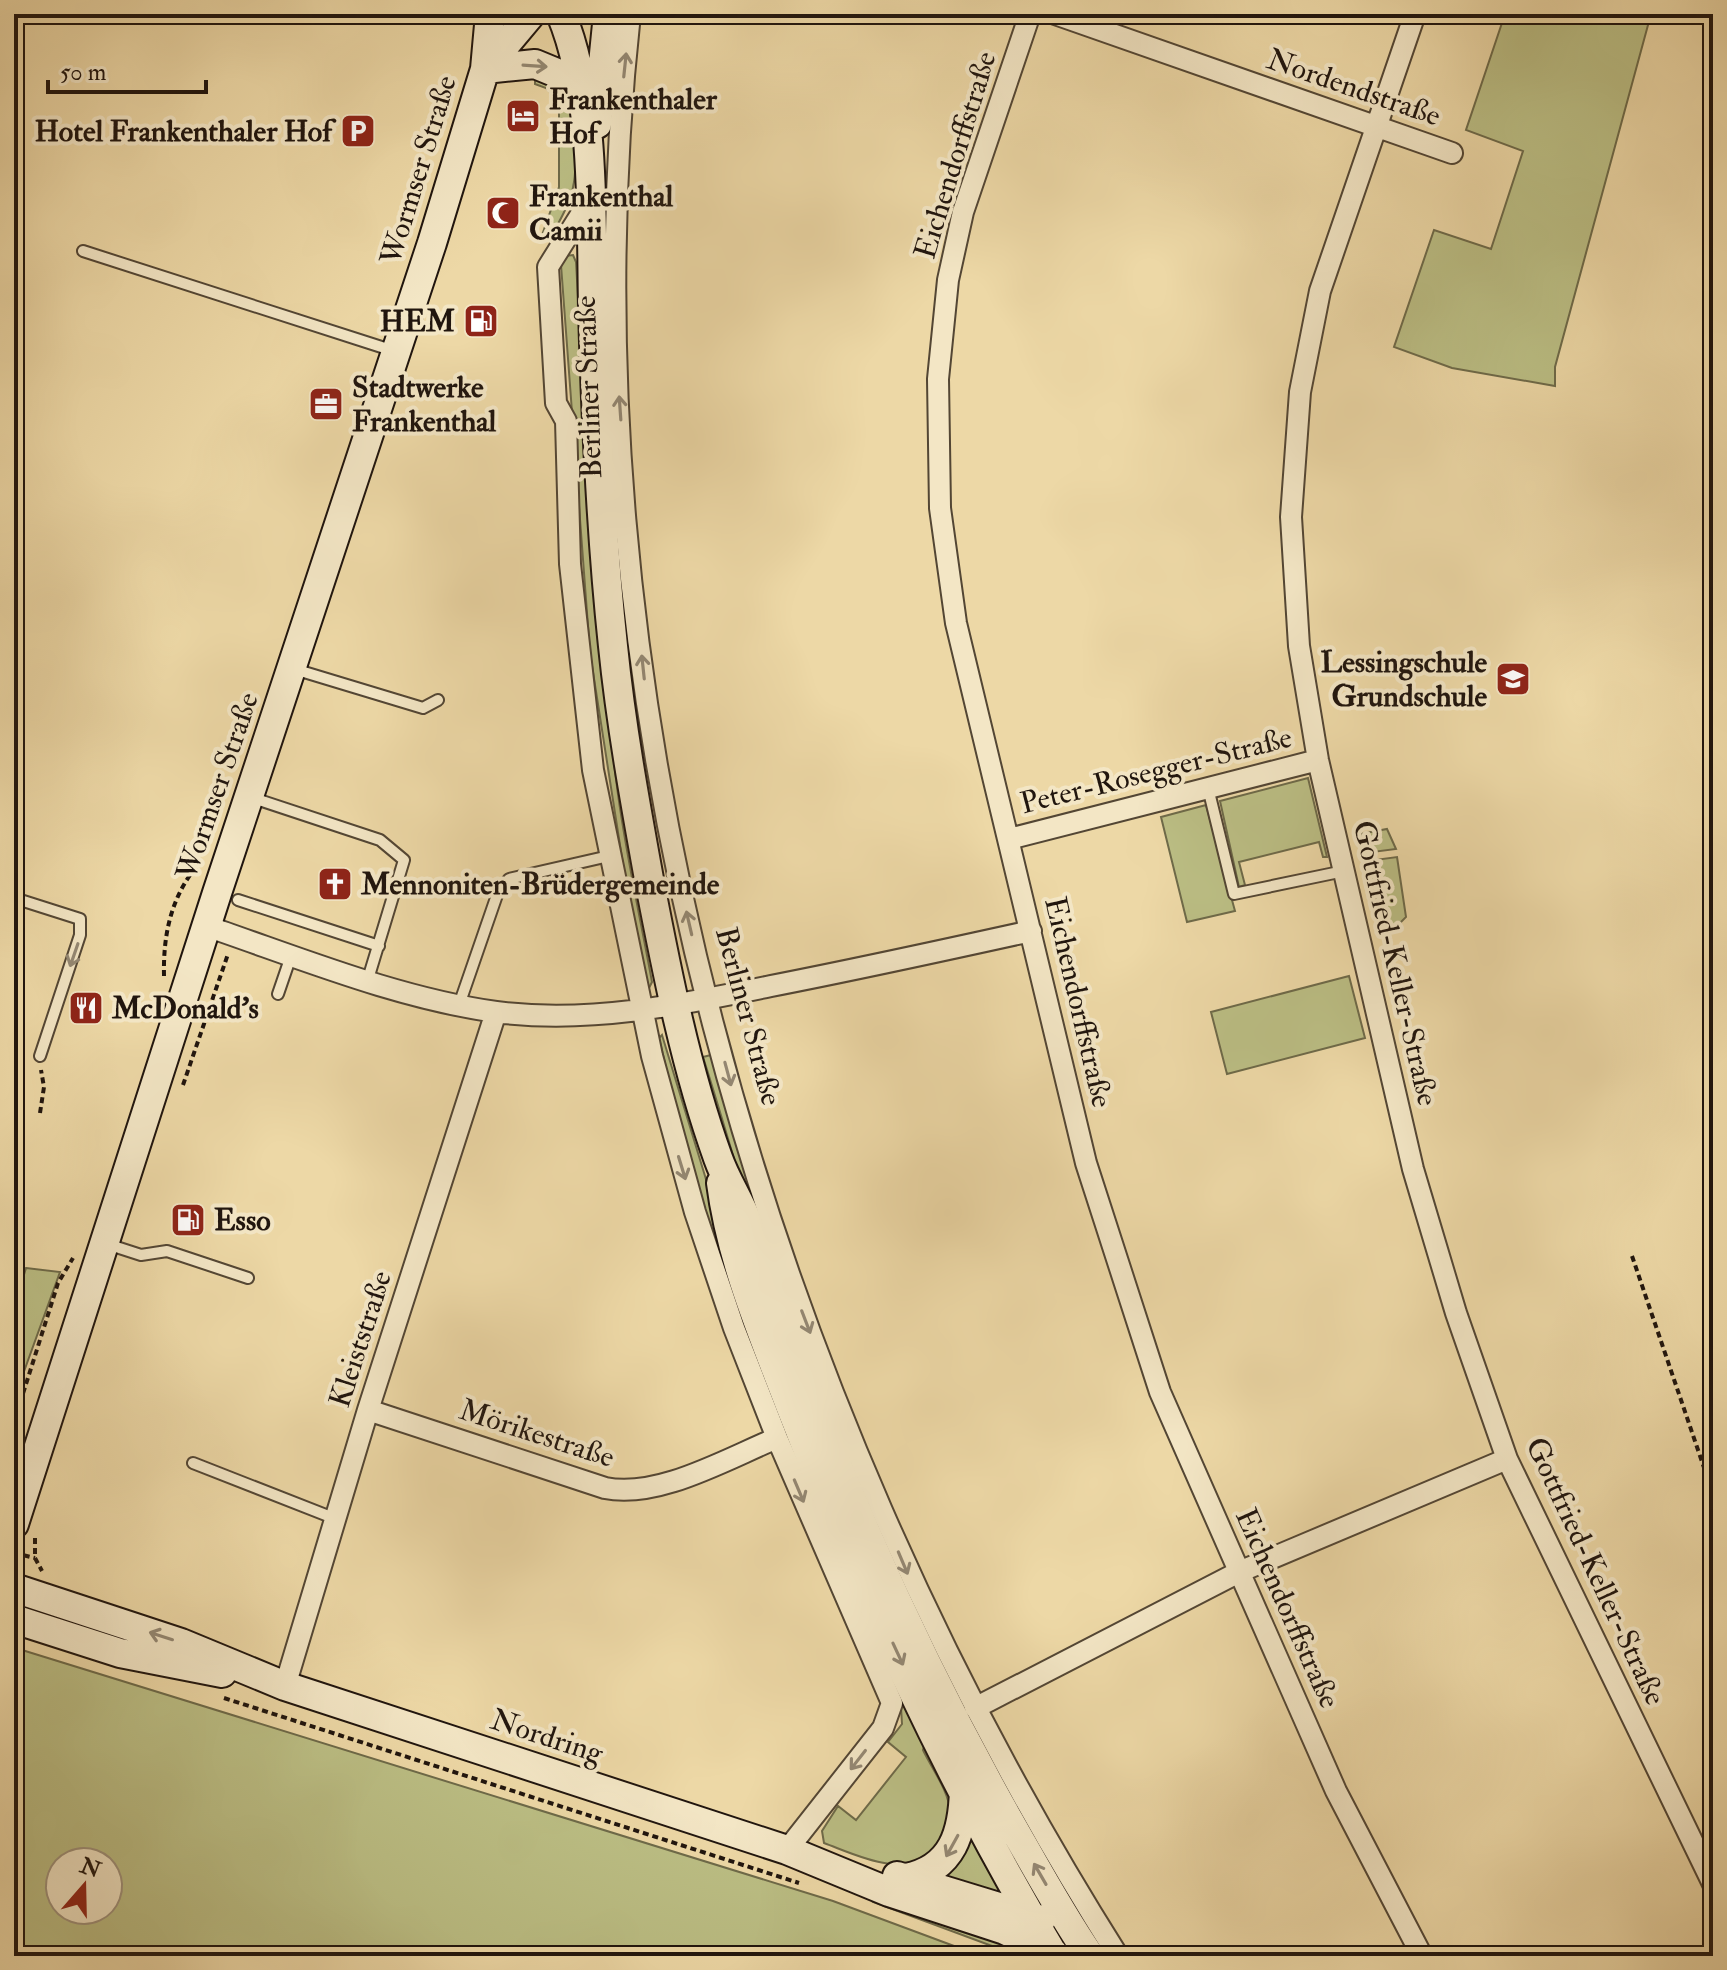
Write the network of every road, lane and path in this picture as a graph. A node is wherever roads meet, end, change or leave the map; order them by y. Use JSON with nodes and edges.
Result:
{"nodes":[{"id":1,"x":490,"y":14,"type":"edge"},
{"id":2,"x":531,"y":14,"type":"edge"},
{"id":3,"x":561,"y":14,"type":"edge"},
{"id":4,"x":608,"y":14,"type":"edge"},
{"id":5,"x":630,"y":14,"type":"edge"},
{"id":6,"x":1030,"y":14,"type":"edge"},
{"id":7,"x":1055,"y":14,"type":"edge"},
{"id":8,"x":1415,"y":14,"type":"edge"},
{"id":9,"x":485,"y":69,"type":"junction"},
{"id":10,"x":581,"y":83,"type":"junction"},
{"id":11,"x":1377,"y":127,"type":"junction"},
{"id":12,"x":1452,"y":153,"type":"dead end"},
{"id":13,"x":590,"y":200,"type":"junction"},
{"id":14,"x":83,"y":251,"type":"dead end"},
{"id":15,"x":396,"y":351,"type":"junction"},
{"id":16,"x":292,"y":668,"type":"junction"},
{"id":17,"x":438,"y":700,"type":"dead end"},
{"id":18,"x":1318,"y":760,"type":"junction"},
{"id":19,"x":1208,"y":788,"type":"junction"},
{"id":20,"x":250,"y":797,"type":"junction"},
{"id":21,"x":1009,"y":839,"type":"junction"},
{"id":22,"x":609,"y":856,"type":"junction"},
{"id":23,"x":1344,"y":871,"type":"junction"},
{"id":24,"x":14,"y":898,"type":"edge"},
{"id":25,"x":238,"y":900,"type":"dead end"},
{"id":26,"x":206,"y":926,"type":"junction"},
{"id":27,"x":1031,"y":931,"type":"junction"},
{"id":28,"x":379,"y":946,"type":"junction"},
{"id":29,"x":292,"y":954,"type":"junction"},
{"id":30,"x":368,"y":979,"type":"junction"},
{"id":31,"x":278,"y":994,"type":"dead end"},
{"id":32,"x":708,"y":999,"type":"junction"},
{"id":33,"x":459,"y":1005,"type":"junction"},
{"id":34,"x":675,"y":1005,"type":"junction"},
{"id":35,"x":642,"y":1011,"type":"junction"},
{"id":36,"x":496,"y":1012,"type":"junction"},
{"id":37,"x":40,"y":1056,"type":"joint"},
{"id":38,"x":40,"y":1113,"type":"dead end"},
{"id":39,"x":719,"y":1162,"type":"junction"},
{"id":40,"x":105,"y":1243,"type":"junction"},
{"id":41,"x":1632,"y":1256,"type":"dead end"},
{"id":42,"x":248,"y":1278,"type":"dead end"},
{"id":43,"x":368,"y":1410,"type":"junction"},
{"id":44,"x":777,"y":1438,"type":"junction"},
{"id":45,"x":1507,"y":1459,"type":"junction"},
{"id":46,"x":193,"y":1463,"type":"dead end"},
{"id":47,"x":32,"y":1468,"type":"junction"},
{"id":48,"x":14,"y":1490,"type":"edge"},
{"id":49,"x":1713,"y":1494,"type":"edge"},
{"id":50,"x":336,"y":1519,"type":"junction"},
{"id":51,"x":14,"y":1524,"type":"edge"},
{"id":52,"x":14,"y":1553,"type":"edge"},
{"id":53,"x":35,"y":1558,"type":"dead end"},
{"id":54,"x":1239,"y":1572,"type":"junction"},
{"id":55,"x":14,"y":1588,"type":"edge"},
{"id":56,"x":14,"y":1619,"type":"edge"},
{"id":57,"x":285,"y":1686,"type":"junction"},
{"id":58,"x":212,"y":1695,"type":"dead end"},
{"id":59,"x":945,"y":1701,"type":"joint"},
{"id":60,"x":975,"y":1708,"type":"junction"},
{"id":61,"x":934,"y":1730,"type":"joint"},
{"id":62,"x":964,"y":1789,"type":"junction"},
{"id":63,"x":787,"y":1850,"type":"junction"},
{"id":64,"x":821,"y":1862,"type":"junction"},
{"id":65,"x":783,"y":1878,"type":"dead end"},
{"id":66,"x":906,"y":1878,"type":"junction"},
{"id":67,"x":1713,"y":1884,"type":"edge"},
{"id":68,"x":1031,"y":1916,"type":"junction"},
{"id":69,"x":1085,"y":1949,"type":"edge"},
{"id":70,"x":1054,"y":1955,"type":"edge"},
{"id":71,"x":1118,"y":1956,"type":"edge"},
{"id":72,"x":1422,"y":1956,"type":"edge"}],
"edges":[{"from":1,"to":9,"type":"main road","name":"Wormser Straße"},
{"from":2,"to":9,"type":"main road","name":"Wormser Straße"},
{"from":3,"to":10,"type":"main road"},
{"from":4,"to":13,"type":"main road","name":"Berliner Straße"},
{"from":32,"to":5,"type":"street","name":"Berliner Straße","one_way":true},
{"from":6,"to":21,"type":"street","name":"Eichendorffstraße"},
{"from":7,"to":11,"type":"street","name":"Nordendstraße"},
{"from":8,"to":11,"type":"street","name":"Gottfried-Keller-Straße"},
{"from":9,"to":10,"type":"main road","one_way":true},
{"from":9,"to":15,"type":"main road","name":"Wormser Straße"},
{"from":10,"to":13,"type":"main road","name":"Berliner Straße"},
{"from":11,"to":12,"type":"street","name":"Nordendstraße"},
{"from":11,"to":18,"type":"street","name":"Gottfried-Keller-Straße"},
{"from":13,"to":22,"type":"street","name":"Berliner Straße"},
{"from":13,"to":34,"type":"main road","name":"Berliner Straße"},
{"from":14,"to":15,"type":"lane"},
{"from":15,"to":16,"type":"main road","name":"Wormser Straße"},
{"from":16,"to":17,"type":"lane"},
{"from":16,"to":20,"type":"main road","name":"Wormser Straße"},
{"from":18,"to":19,"type":"street","name":"Peter-Rosegger-Straße"},
{"from":18,"to":23,"type":"street","name":"Gottfried-Keller-Straße"},
{"from":19,"to":21,"type":"street","name":"Peter-Rosegger-Straße"},
{"from":19,"to":23,"type":"lane"},
{"from":20,"to":26,"type":"main road","name":"Wormser Straße"},
{"from":20,"to":28,"type":"lane"},
{"from":21,"to":27,"type":"street","name":"Eichendorffstraße"},
{"from":22,"to":33,"type":"lane"},
{"from":22,"to":35,"type":"street","name":"Berliner Straße"},
{"from":23,"to":45,"type":"street","name":"Gottfried-Keller-Straße"},
{"from":24,"to":37,"type":"lane","one_way":true},
{"from":25,"to":28,"type":"lane"},
{"from":26,"to":29,"type":"street"},
{"from":26,"to":40,"type":"main road","name":"Wormser Straße"},
{"from":27,"to":32,"type":"street"},
{"from":27,"to":54,"type":"street","name":"Eichendorffstraße"},
{"from":28,"to":30,"type":"lane"},
{"from":29,"to":30,"type":"street"},
{"from":29,"to":31,"type":"lane"},
{"from":30,"to":33,"type":"street"},
{"from":32,"to":34,"type":"street"},
{"from":32,"to":60,"type":"street","name":"Berliner Straße","one_way":true},
{"from":33,"to":36,"type":"street"},
{"from":34,"to":35,"type":"street"},
{"from":34,"to":39,"type":"main road","name":"Berliner Straße"},
{"from":35,"to":36,"type":"street"},
{"from":35,"to":44,"type":"street","name":"Berliner Straße","one_way":true},
{"from":36,"to":43,"type":"street","name":"Kleiststraße"},
{"from":37,"to":38,"type":"path"},
{"from":39,"to":59,"type":"main road","name":"Berliner Straße"},
{"from":39,"to":61,"type":"main road","name":"Berliner Straße","one_way":true},
{"from":40,"to":42,"type":"lane"},
{"from":40,"to":47,"type":"main road","name":"Wormser Straße"},
{"from":41,"to":49,"type":"path"},
{"from":43,"to":44,"type":"street","name":"Mörikestraße"},
{"from":43,"to":50,"type":"street","name":"Kleiststraße"},
{"from":44,"to":63,"type":"street","name":"Berliner Straße","one_way":true},
{"from":45,"to":54,"type":"street"},
{"from":45,"to":67,"type":"street","name":"Gottfried-Keller-Straße"},
{"from":46,"to":50,"type":"lane"},
{"from":47,"to":48,"type":"main road"},
{"from":47,"to":51,"type":"main road","name":"Wormser Straße"},
{"from":50,"to":57,"type":"street","name":"Kleiststraße"},
{"from":52,"to":53,"type":"path"},
{"from":54,"to":60,"type":"street"},
{"from":54,"to":72,"type":"street","name":"Eichendorffstraße"},
{"from":57,"to":55,"type":"main road","name":"Nordring","one_way":true},
{"from":56,"to":57,"type":"main road","name":"Nordring"},
{"from":57,"to":63,"type":"main road","name":"Nordring"},
{"from":58,"to":65,"type":"path"},
{"from":69,"to":59,"type":"main road","name":"Nordring","one_way":true},
{"from":60,"to":71,"type":"street"},
{"from":61,"to":62,"type":"main road","name":"Nordring"},
{"from":62,"to":66,"type":"main road","one_way":true},
{"from":62,"to":68,"type":"main road","name":"Nordring"},
{"from":63,"to":64,"type":"main road","name":"Nordring"},
{"from":64,"to":66,"type":"main road","name":"Nordring"},
{"from":64,"to":70,"type":"main road","name":"Nordring"},
{"from":66,"to":68,"type":"main road","name":"Nordring"},
{"from":68,"to":69,"type":"main road","name":"Nordring"},
{"from":68,"to":70,"type":"main road","name":"Nordring"}]}
